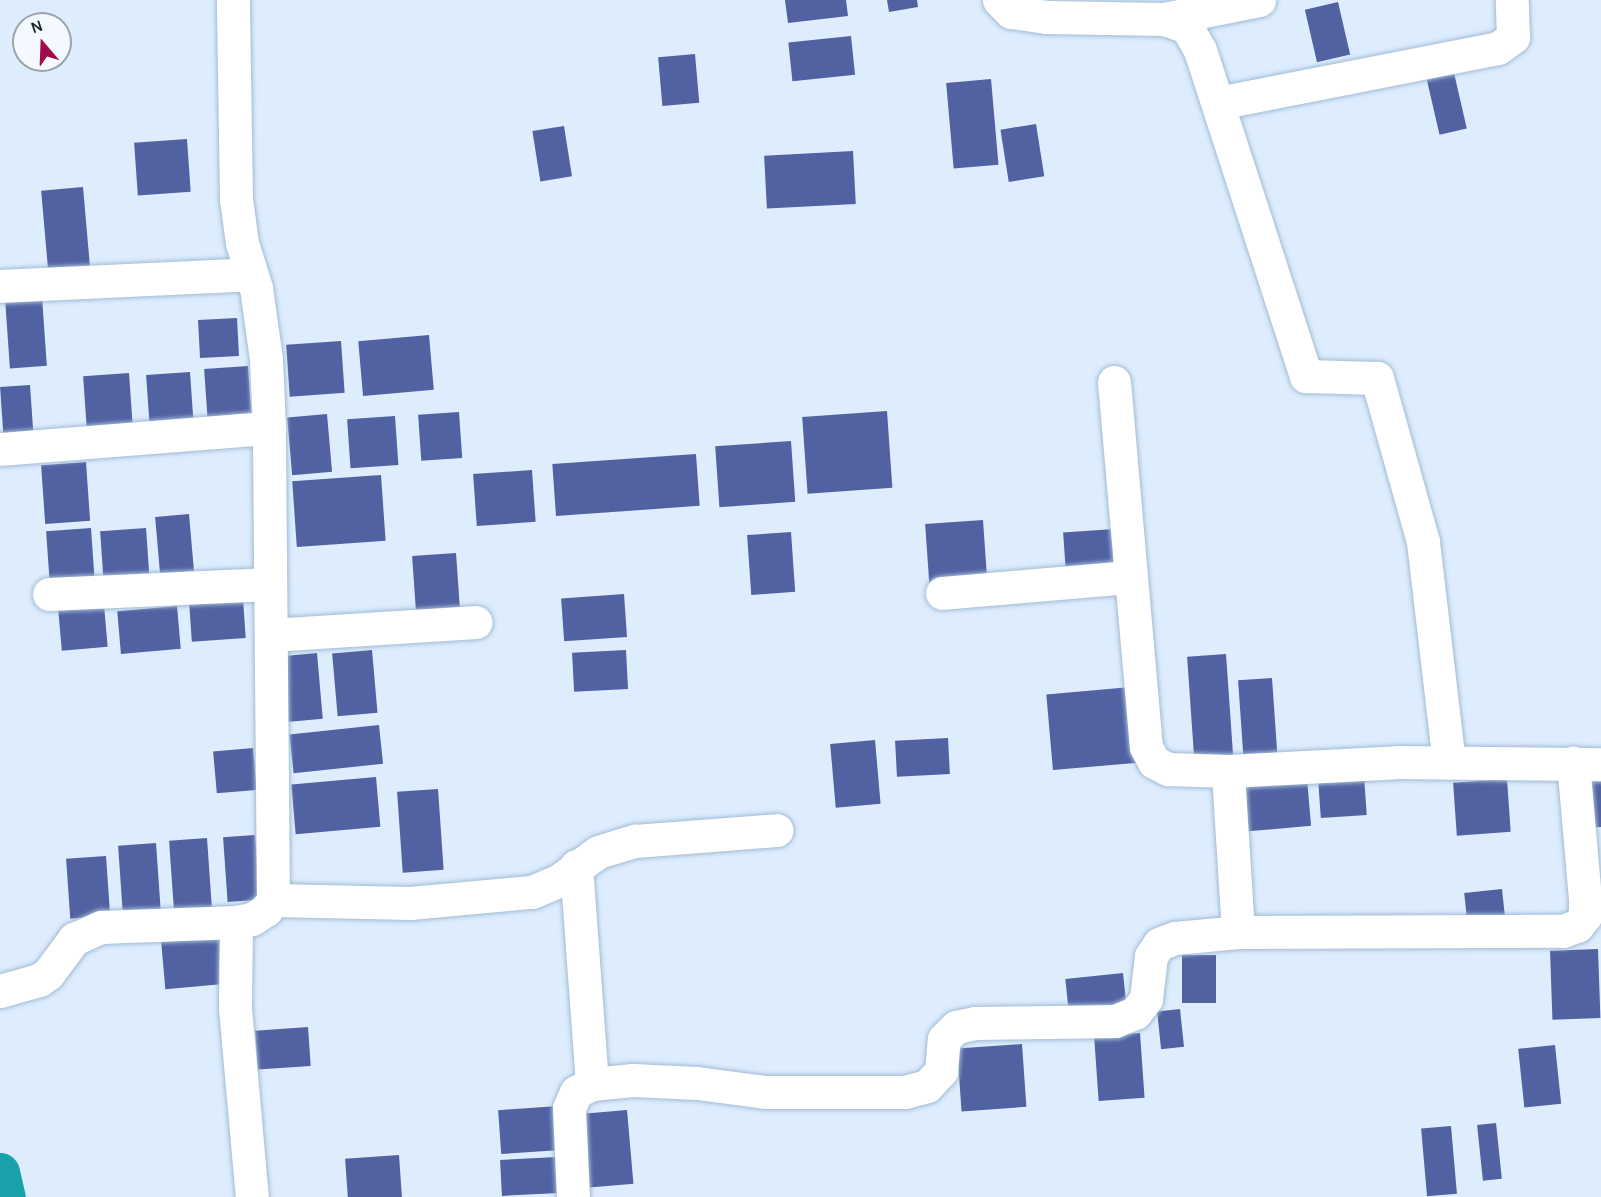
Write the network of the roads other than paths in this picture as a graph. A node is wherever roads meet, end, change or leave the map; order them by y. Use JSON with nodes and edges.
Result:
{"nodes":[{"id":1,"x":233,"y":0,"type":"edge"},
{"id":2,"x":999,"y":0,"type":"edge"},
{"id":3,"x":1259,"y":0,"type":"edge"},
{"id":4,"x":1512,"y":0,"type":"edge"},
{"id":5,"x":1164,"y":19,"type":"junction"},
{"id":6,"x":1218,"y":103,"type":"junction"},
{"id":7,"x":251,"y":274,"type":"junction"},
{"id":8,"x":0,"y":286,"type":"edge"},
{"id":9,"x":1114,"y":382,"type":"dead end"},
{"id":10,"x":269,"y":428,"type":"junction"},
{"id":11,"x":0,"y":449,"type":"edge"},
{"id":12,"x":1130,"y":578,"type":"junction"},
{"id":13,"x":270,"y":584,"type":"junction"},
{"id":14,"x":942,"y":593,"type":"dead end"},
{"id":15,"x":49,"y":594,"type":"dead end"},
{"id":16,"x":476,"y":621,"type":"dead end"},
{"id":17,"x":271,"y":635,"type":"junction"},
{"id":18,"x":1449,"y":762,"type":"junction"},
{"id":19,"x":1587,"y":763,"type":"edge"},
{"id":20,"x":1228,"y":771,"type":"junction"},
{"id":21,"x":777,"y":830,"type":"dead end"},
{"id":22,"x":576,"y":866,"type":"junction"},
{"id":23,"x":273,"y":900,"type":"junction"},
{"id":24,"x":236,"y":922,"type":"junction"},
{"id":25,"x":1238,"y":932,"type":"junction"},
{"id":26,"x":4,"y":991,"type":"edge"},
{"id":27,"x":591,"y":1084,"type":"junction"},
{"id":28,"x":252,"y":1197,"type":"edge"},
{"id":29,"x":573,"y":1197,"type":"edge"}],
"edges":[{"from":1,"to":7,"type":"street"},
{"from":2,"to":5,"type":"street"},
{"from":3,"to":5,"type":"street"},
{"from":4,"to":6,"type":"street"},
{"from":5,"to":6,"type":"street"},
{"from":6,"to":18,"type":"street"},
{"from":7,"to":8,"type":"street"},
{"from":7,"to":10,"type":"street"},
{"from":9,"to":12,"type":"street"},
{"from":10,"to":11,"type":"street"},
{"from":10,"to":13,"type":"street"},
{"from":12,"to":14,"type":"street"},
{"from":12,"to":20,"type":"street"},
{"from":13,"to":15,"type":"street"},
{"from":13,"to":17,"type":"street"},
{"from":16,"to":17,"type":"street"},
{"from":17,"to":23,"type":"street"},
{"from":18,"to":19,"type":"street"},
{"from":18,"to":20,"type":"street"},
{"from":19,"to":25,"type":"street"},
{"from":20,"to":25,"type":"street"},
{"from":21,"to":22,"type":"street"},
{"from":22,"to":23,"type":"street"},
{"from":22,"to":27,"type":"street"},
{"from":23,"to":24,"type":"street"},
{"from":24,"to":26,"type":"street"},
{"from":24,"to":28,"type":"street"},
{"from":25,"to":27,"type":"street"},
{"from":27,"to":29,"type":"street"}]}
